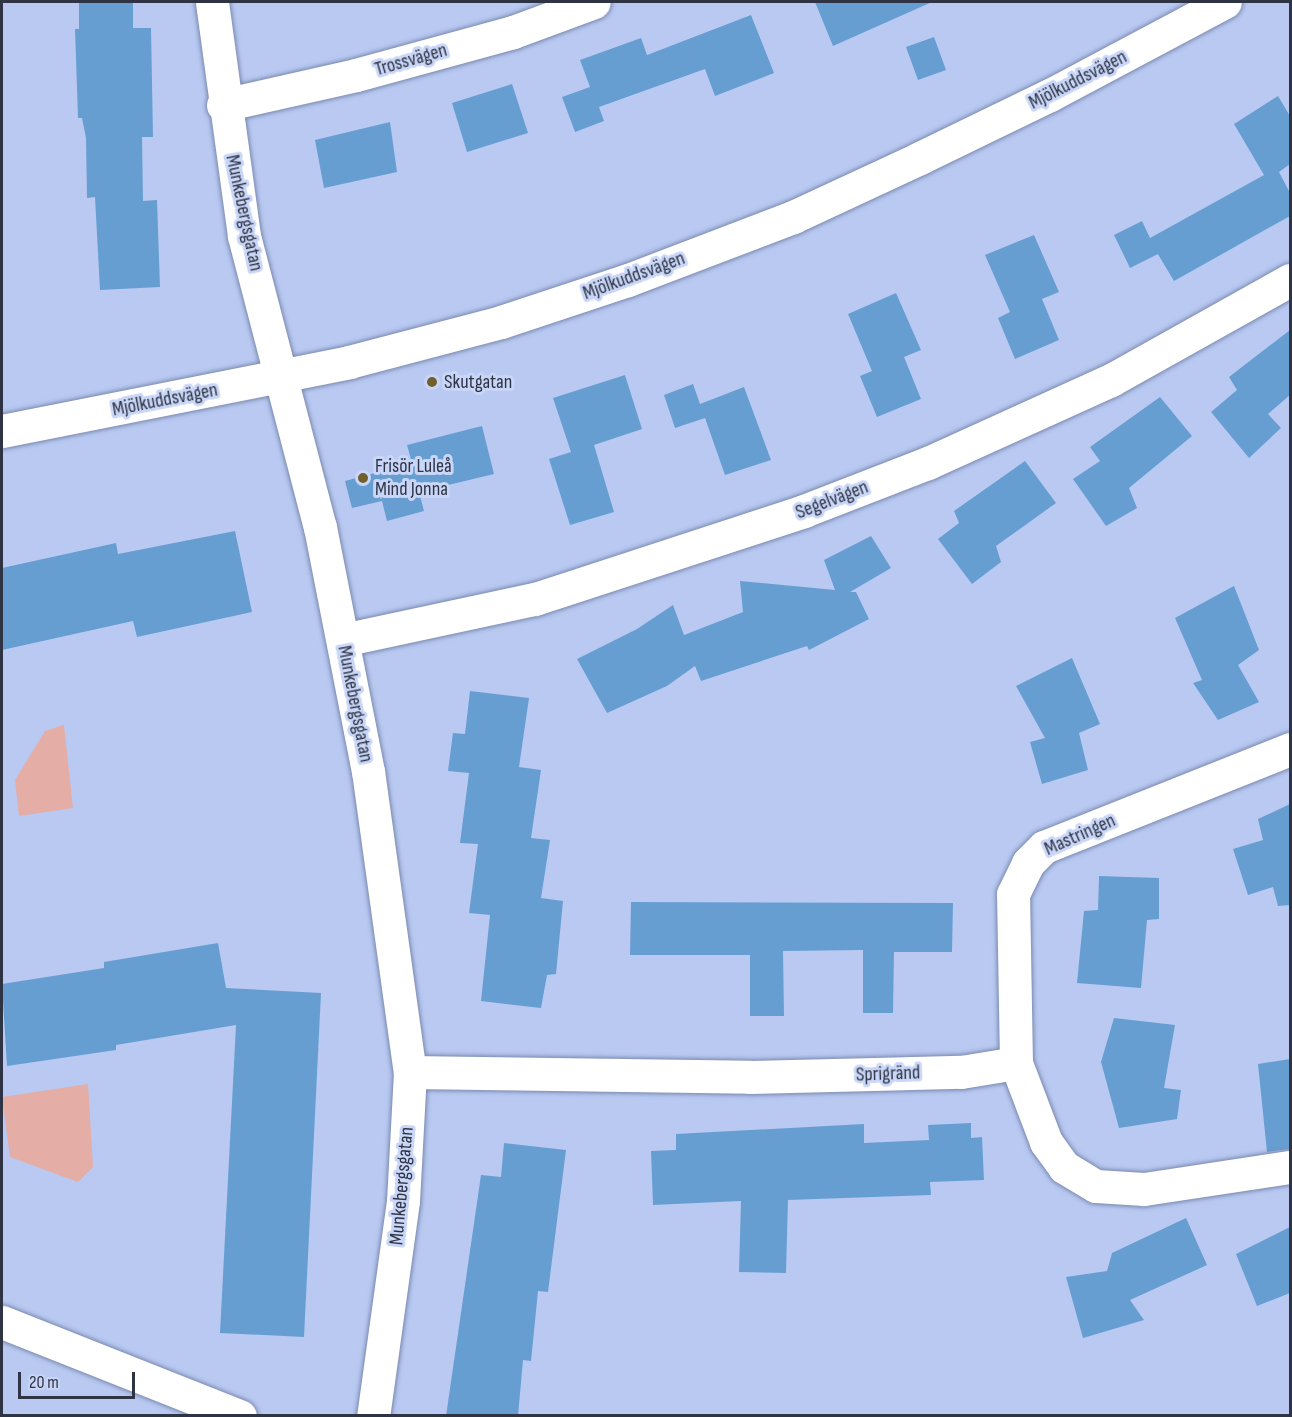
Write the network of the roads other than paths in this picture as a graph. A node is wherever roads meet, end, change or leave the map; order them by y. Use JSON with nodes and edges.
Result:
{"nodes":[{"id":1,"x":212,"y":2,"type":"edge"},
{"id":2,"x":594,"y":2,"type":"edge"},
{"id":3,"x":1225,"y":2,"type":"edge"},
{"id":4,"x":224,"y":105,"type":"junction"},
{"id":5,"x":1290,"y":280,"type":"edge"},
{"id":6,"x":283,"y":377,"type":"junction"},
{"id":7,"x":2,"y":431,"type":"edge"},
{"id":8,"x":343,"y":640,"type":"junction"},
{"id":9,"x":1290,"y":749,"type":"edge"},
{"id":10,"x":1016,"y":1063,"type":"junction"},
{"id":11,"x":410,"y":1072,"type":"junction"},
{"id":12,"x":1290,"y":1167,"type":"edge"},
{"id":13,"x":2,"y":1322,"type":"edge"},
{"id":14,"x":240,"y":1416,"type":"edge"},
{"id":15,"x":373,"y":1416,"type":"edge"}],
"edges":[{"from":1,"to":4,"type":"street","name":"Munkebergsgatan"},
{"from":2,"to":4,"type":"street","name":"Trossvägen"},
{"from":3,"to":6,"type":"street","name":"Mjölkuddsvägen"},
{"from":4,"to":6,"type":"street","name":"Munkebergsgatan"},
{"from":5,"to":8,"type":"street","name":"Segelvägen"},
{"from":6,"to":7,"type":"street","name":"Mjölkuddsvägen"},
{"from":6,"to":8,"type":"street","name":"Munkebergsgatan"},
{"from":8,"to":11,"type":"street","name":"Munkebergsgatan"},
{"from":9,"to":10,"type":"street","name":"Mastringen"},
{"from":10,"to":11,"type":"street","name":"Sprigränd"},
{"from":10,"to":12,"type":"street"},
{"from":11,"to":15,"type":"street","name":"Munkebergsgatan"},
{"from":13,"to":14,"type":"street"}]}
